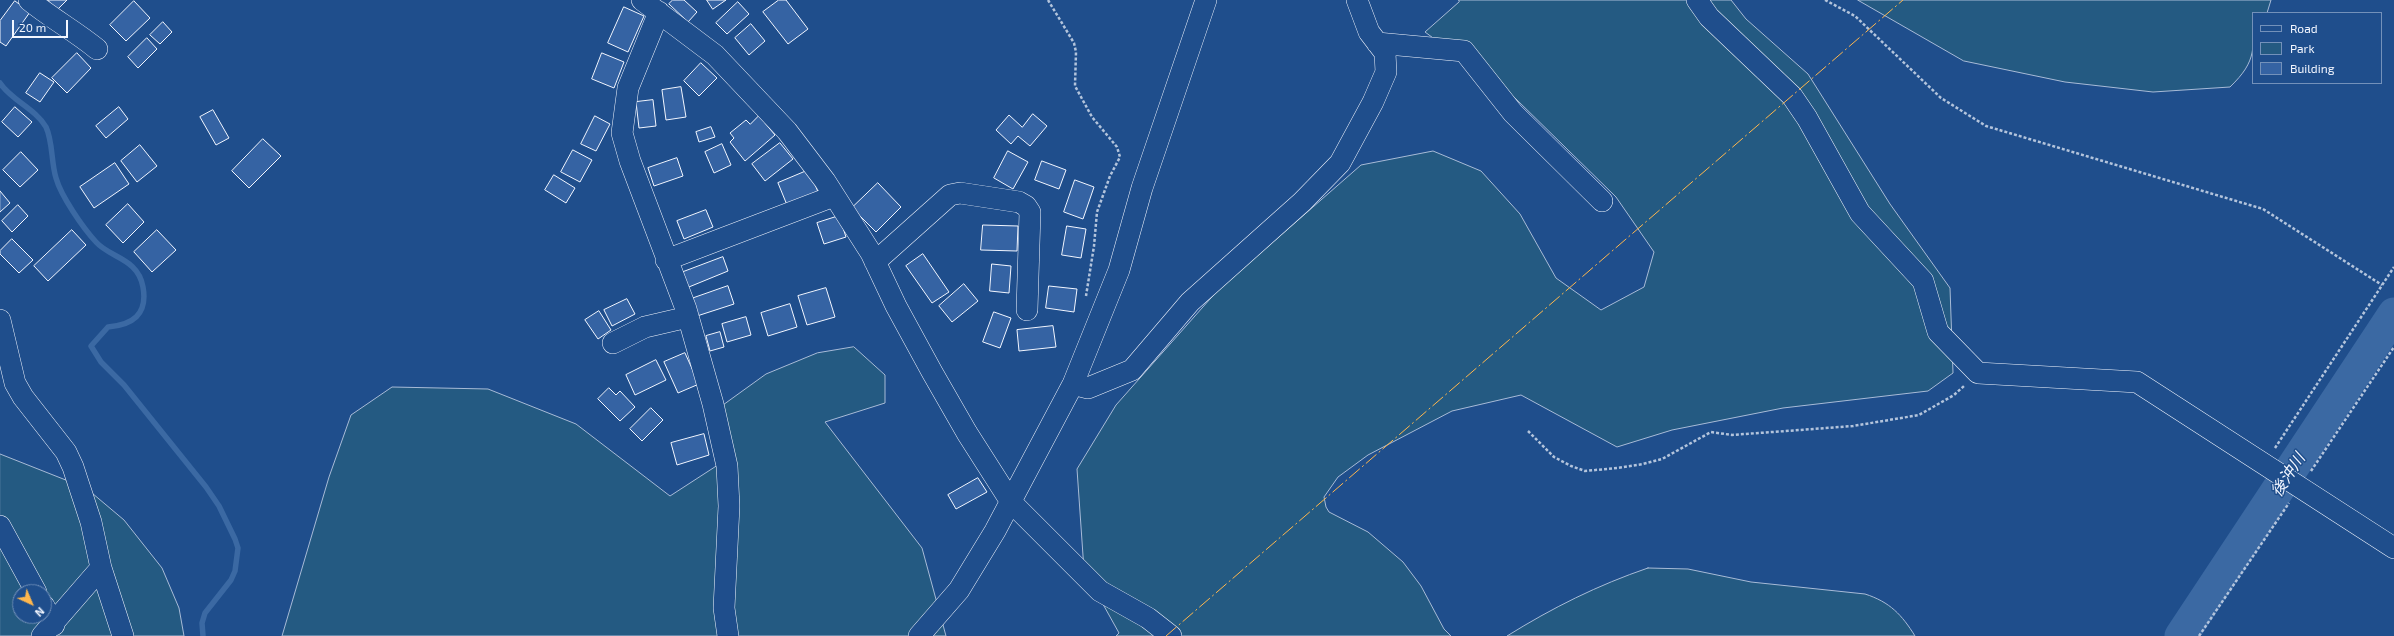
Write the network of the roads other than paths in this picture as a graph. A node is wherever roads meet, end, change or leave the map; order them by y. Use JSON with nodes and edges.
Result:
{"nodes":[{"id":1,"x":29,"y":0,"type":"edge"},
{"id":2,"x":642,"y":0,"type":"edge"},
{"id":3,"x":1206,"y":0,"type":"edge"},
{"id":4,"x":1357,"y":0,"type":"edge"},
{"id":5,"x":1696,"y":0,"type":"edge"},
{"id":6,"x":659,"y":12,"type":"junction"},
{"id":7,"x":1378,"y":43,"type":"junction"},
{"id":8,"x":97,"y":49,"type":"dead end"},
{"id":9,"x":834,"y":196,"type":"junction"},
{"id":10,"x":1602,"y":201,"type":"dead end"},
{"id":11,"x":666,"y":260,"type":"junction"},
{"id":12,"x":875,"y":262,"type":"junction"},
{"id":13,"x":1027,"y":310,"type":"dead end"},
{"id":14,"x":688,"y":317,"type":"junction"},
{"id":15,"x":0,"y":320,"type":"edge"},
{"id":16,"x":613,"y":343,"type":"dead end"},
{"id":17,"x":1073,"y":384,"type":"junction"},
{"id":18,"x":1011,"y":502,"type":"junction"},
{"id":19,"x":0,"y":526,"type":"edge"},
{"id":20,"x":2394,"y":548,"type":"edge"},
{"id":21,"x":101,"y":568,"type":"junction"},
{"id":22,"x":32,"y":584,"type":"edge"},
{"id":23,"x":48,"y":630,"type":"edge"},
{"id":24,"x":123,"y":636,"type":"edge"},
{"id":25,"x":728,"y":636,"type":"edge"},
{"id":26,"x":919,"y":636,"type":"edge"},
{"id":27,"x":1171,"y":636,"type":"edge"}],
"edges":[{"from":1,"to":8,"type":"street"},
{"from":2,"to":6,"type":"street"},
{"from":3,"to":17,"type":"street"},
{"from":4,"to":7,"type":"street"},
{"from":5,"to":20,"type":"street"},
{"from":6,"to":9,"type":"street"},
{"from":6,"to":11,"type":"street"},
{"from":7,"to":10,"type":"street"},
{"from":7,"to":17,"type":"street"},
{"from":9,"to":11,"type":"street"},
{"from":9,"to":12,"type":"street"},
{"from":11,"to":14,"type":"street"},
{"from":12,"to":13,"type":"street"},
{"from":12,"to":18,"type":"street"},
{"from":14,"to":16,"type":"street"},
{"from":14,"to":25,"type":"street"},
{"from":15,"to":21,"type":"street"},
{"from":17,"to":18,"type":"street"},
{"from":18,"to":26,"type":"street"},
{"from":18,"to":27,"type":"street"},
{"from":19,"to":22,"type":"street"},
{"from":21,"to":23,"type":"street"},
{"from":21,"to":24,"type":"street"}]}
